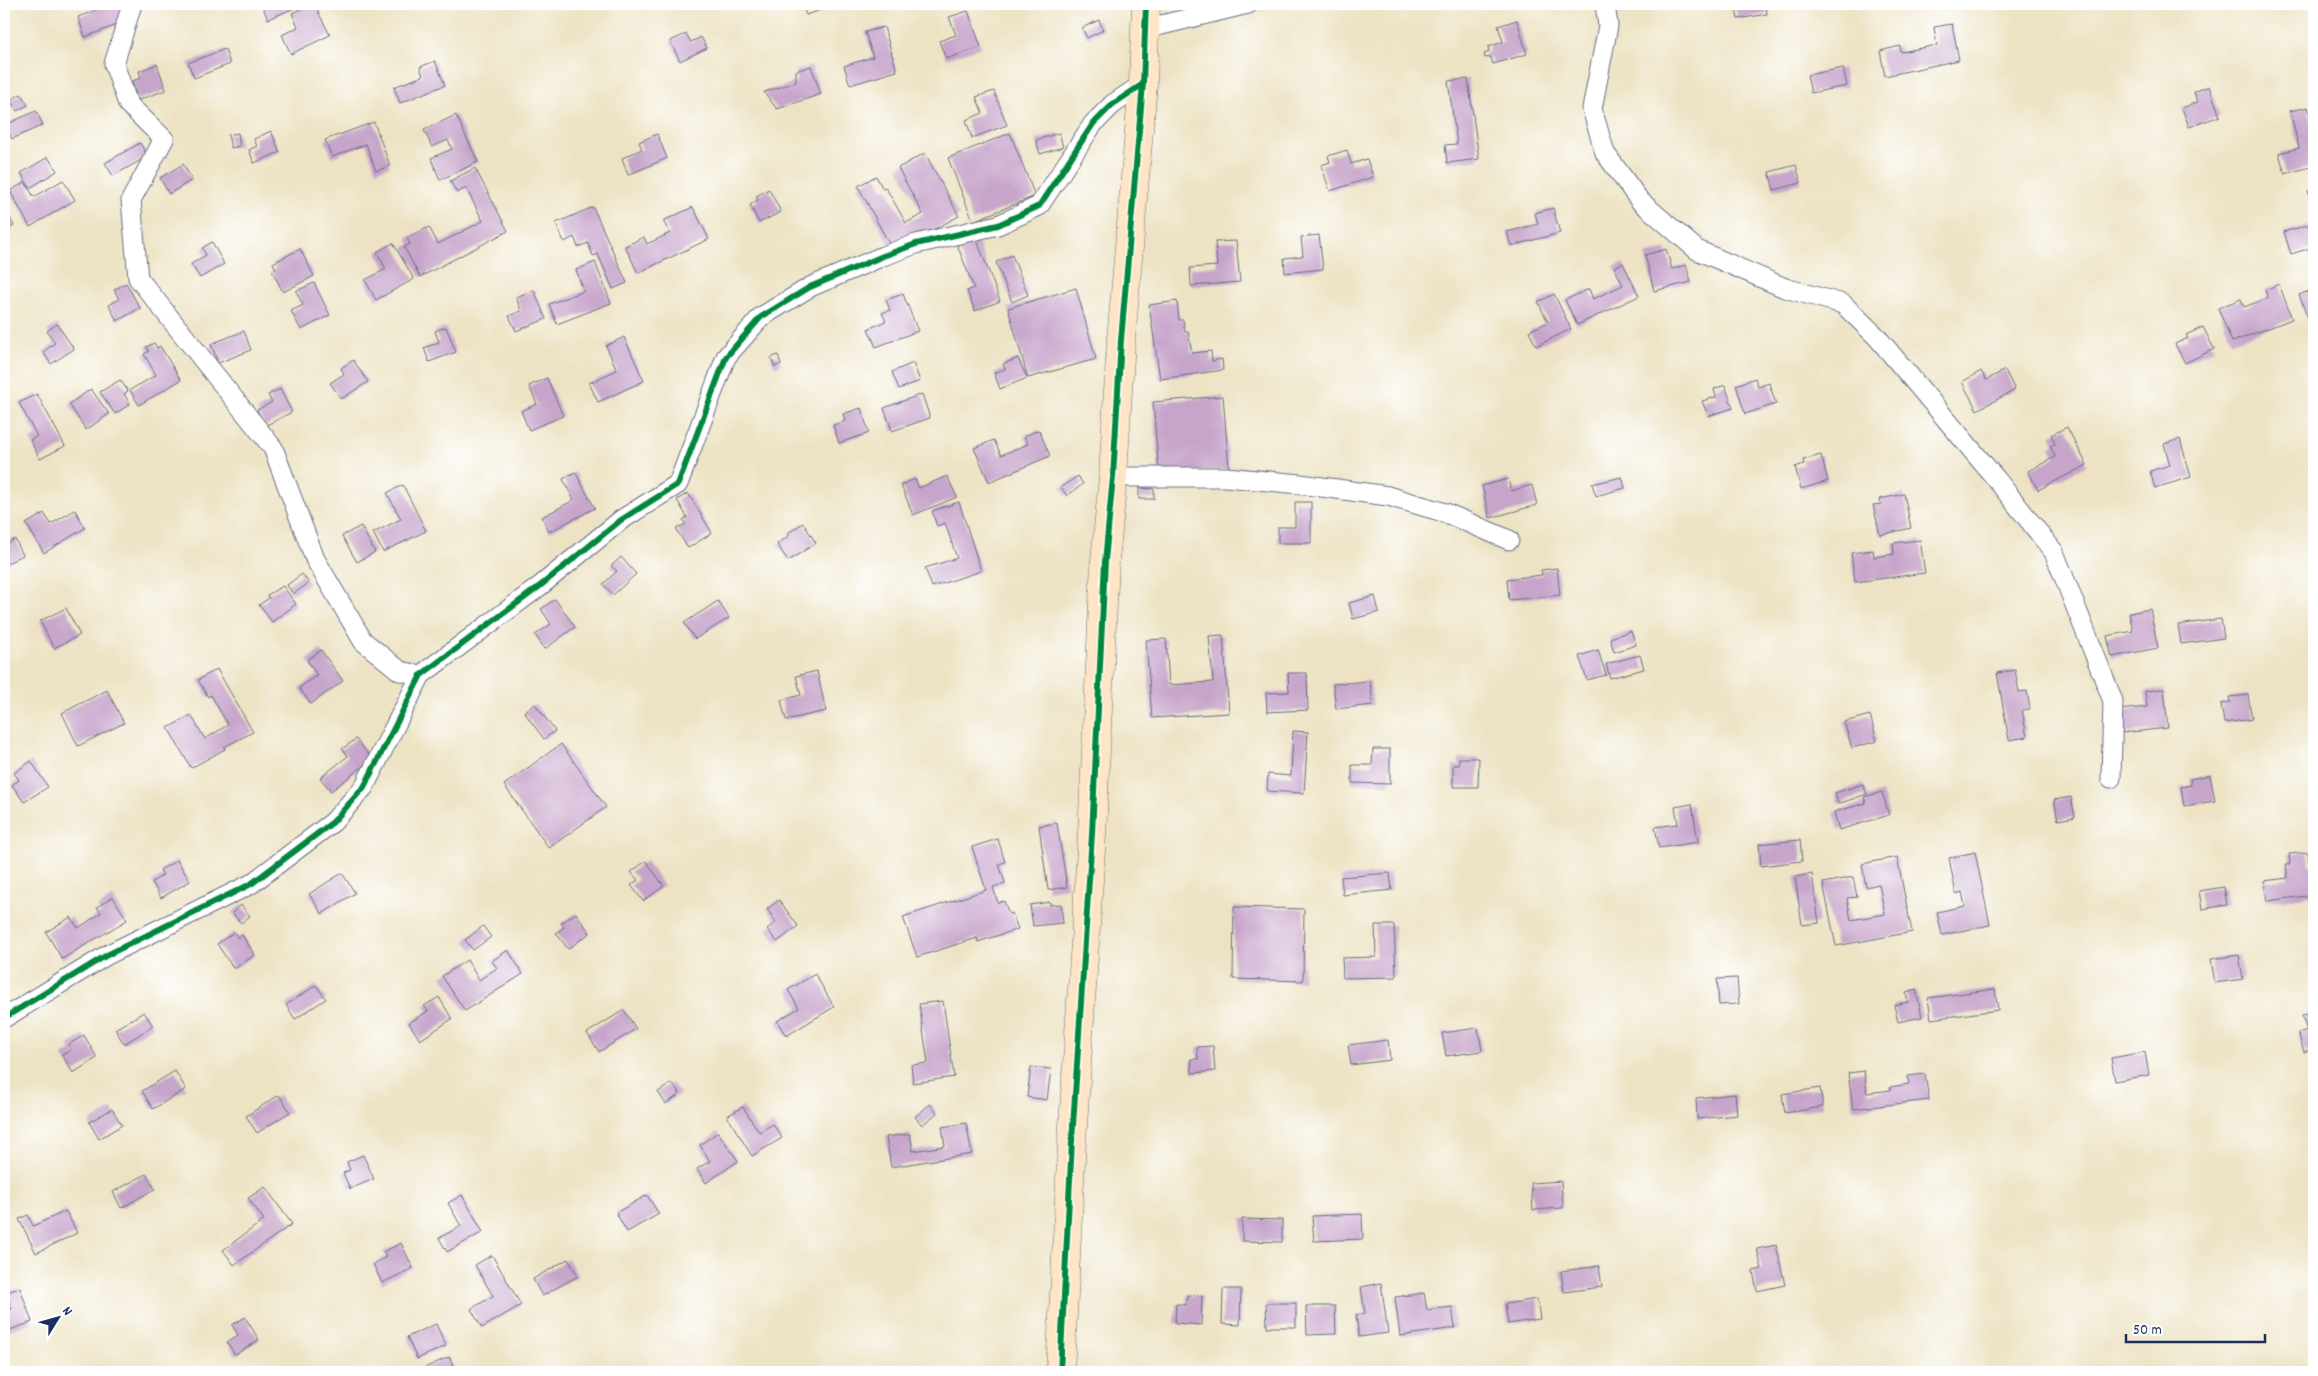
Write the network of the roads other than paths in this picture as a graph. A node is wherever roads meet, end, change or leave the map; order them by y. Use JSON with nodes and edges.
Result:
{"nodes":[{"id":1,"x":132,"y":4,"type":"edge"},
{"id":2,"x":1248,"y":4,"type":"edge"},
{"id":3,"x":1605,"y":4,"type":"edge"},
{"id":4,"x":1146,"y":17,"type":"edge"},
{"id":5,"x":1143,"y":84,"type":"junction"},
{"id":6,"x":1113,"y":477,"type":"junction"},
{"id":7,"x":1509,"y":540,"type":"dead end"},
{"id":8,"x":421,"y":675,"type":"junction"},
{"id":9,"x":2111,"y":778,"type":"dead end"},
{"id":10,"x":4,"y":1018,"type":"edge"},
{"id":11,"x":1060,"y":1372,"type":"edge"}],
"edges":[{"from":1,"to":8,"type":"street"},
{"from":2,"to":4,"type":"street"},
{"from":3,"to":9,"type":"street"},
{"from":4,"to":5,"type":"street"},
{"from":5,"to":6,"type":"street"},
{"from":5,"to":8,"type":"street"},
{"from":6,"to":7,"type":"street"},
{"from":6,"to":11,"type":"street"},
{"from":8,"to":10,"type":"street"}]}
